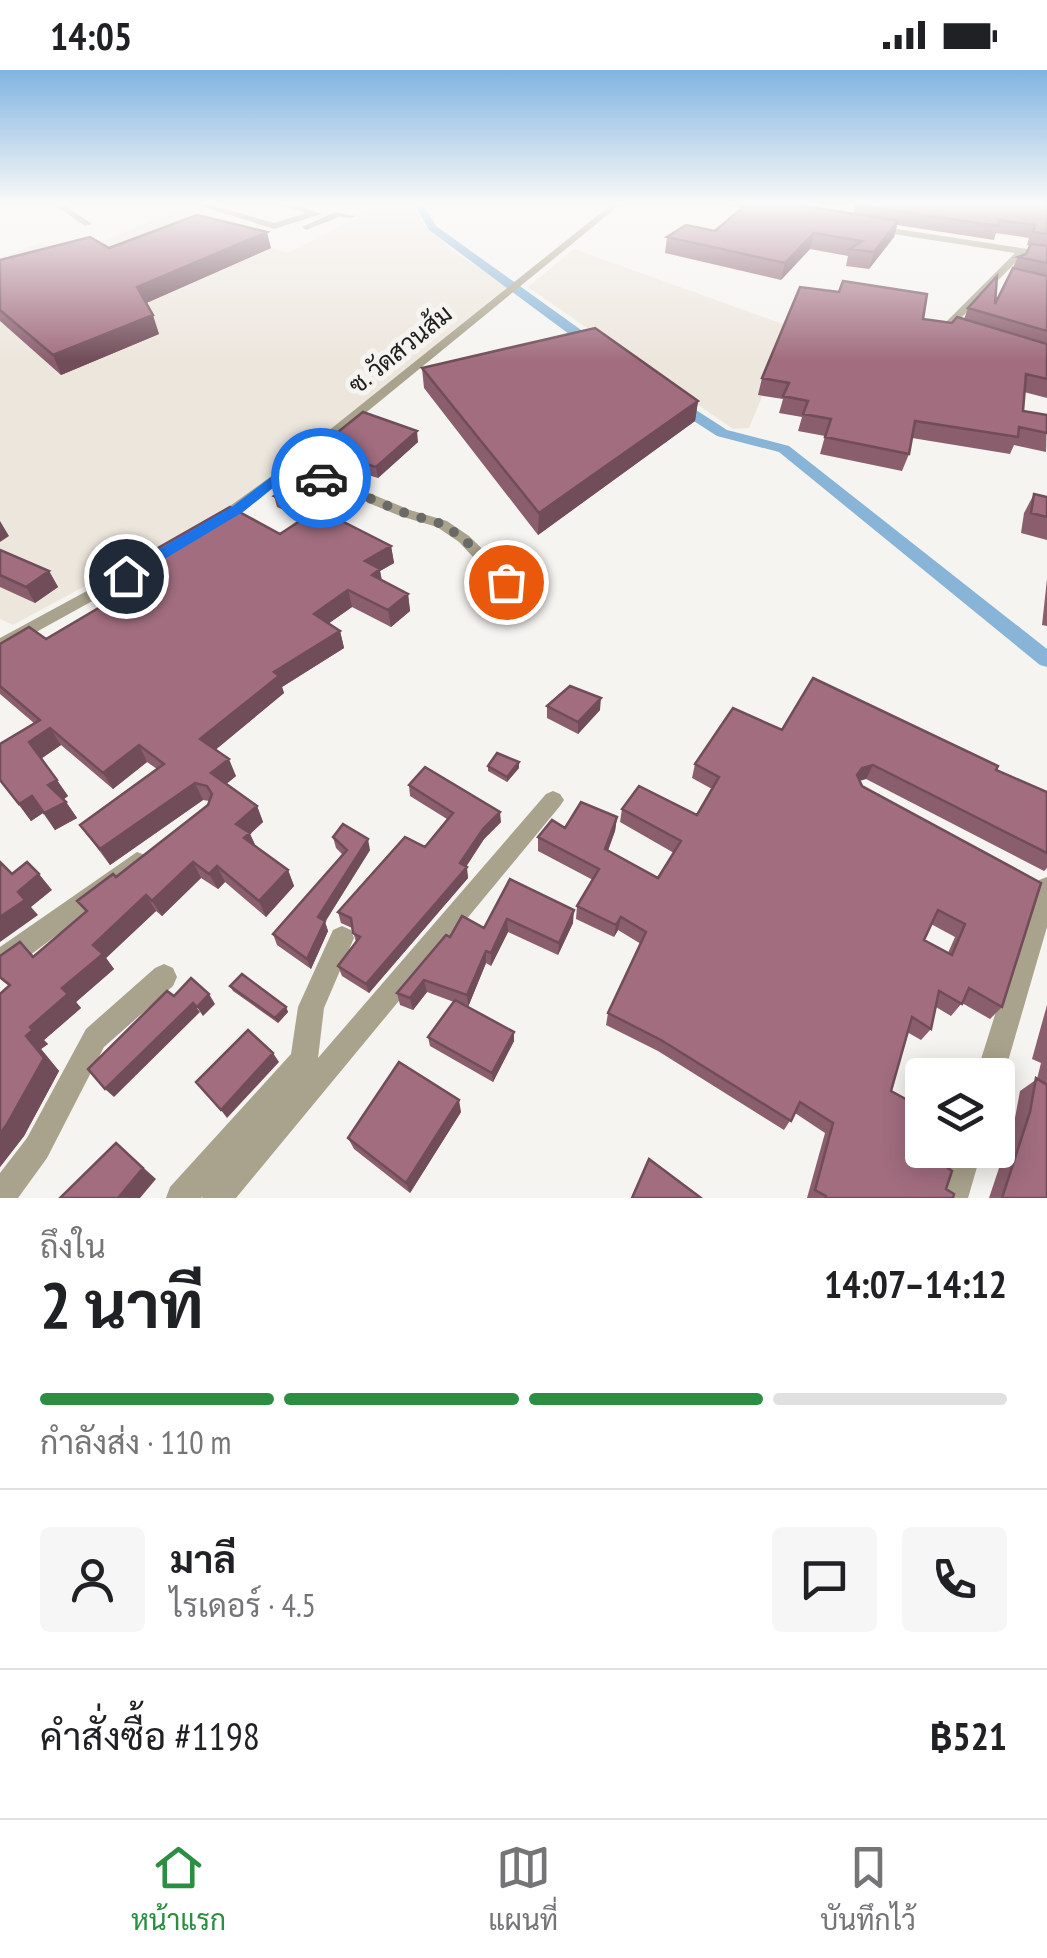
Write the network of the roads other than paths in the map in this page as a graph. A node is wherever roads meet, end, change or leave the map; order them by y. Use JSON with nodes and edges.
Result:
{"nodes":[{"id":1,"x":552,"y":256,"type":"edge"},
{"id":2,"x":1017,"y":256,"type":"edge"},
{"id":3,"x":997,"y":274,"type":"junction"},
{"id":4,"x":1014,"y":277,"type":"edge"},
{"id":5,"x":973,"y":336,"type":"edge"},
{"id":6,"x":292,"y":466,"type":"junction"},
{"id":7,"x":208,"y":528,"type":"edge"},
{"id":8,"x":178,"y":546,"type":"edge"},
{"id":9,"x":506,"y":582,"type":"dead end"},
{"id":10,"x":0,"y":646,"type":"edge"},
{"id":11,"x":553,"y":800,"type":"dead end"},
{"id":12,"x":158,"y":846,"type":"edge"},
{"id":13,"x":1041,"y":885,"type":"edge"},
{"id":14,"x":342,"y":938,"type":"dead end"},
{"id":15,"x":0,"y":962,"type":"edge"},
{"id":16,"x":164,"y":977,"type":"dead end"},
{"id":17,"x":995,"y":1058,"type":"edge"},
{"id":18,"x":962,"y":1168,"type":"edge"},
{"id":19,"x":0,"y":1198,"type":"edge"},
{"id":20,"x":181,"y":1198,"type":"edge"},
{"id":21,"x":217,"y":1198,"type":"edge"},
{"id":22,"x":953,"y":1198,"type":"edge"}],
"edges":[{"from":1,"to":6,"type":"street","name":"ซ. วัดสวนส้ม"},
{"from":2,"to":3,"type":"street"},
{"from":3,"to":4,"type":"street"},
{"from":3,"to":5,"type":"street"},
{"from":6,"to":7,"type":"street","name":"ซ. วัดสวนส้ม"},
{"from":6,"to":9,"type":"street"},
{"from":8,"to":10,"type":"street"},
{"from":11,"to":21,"type":"street"},
{"from":12,"to":15,"type":"street"},
{"from":13,"to":17,"type":"street"},
{"from":14,"to":20,"type":"street"},
{"from":16,"to":19,"type":"street"},
{"from":18,"to":22,"type":"street"}]}
